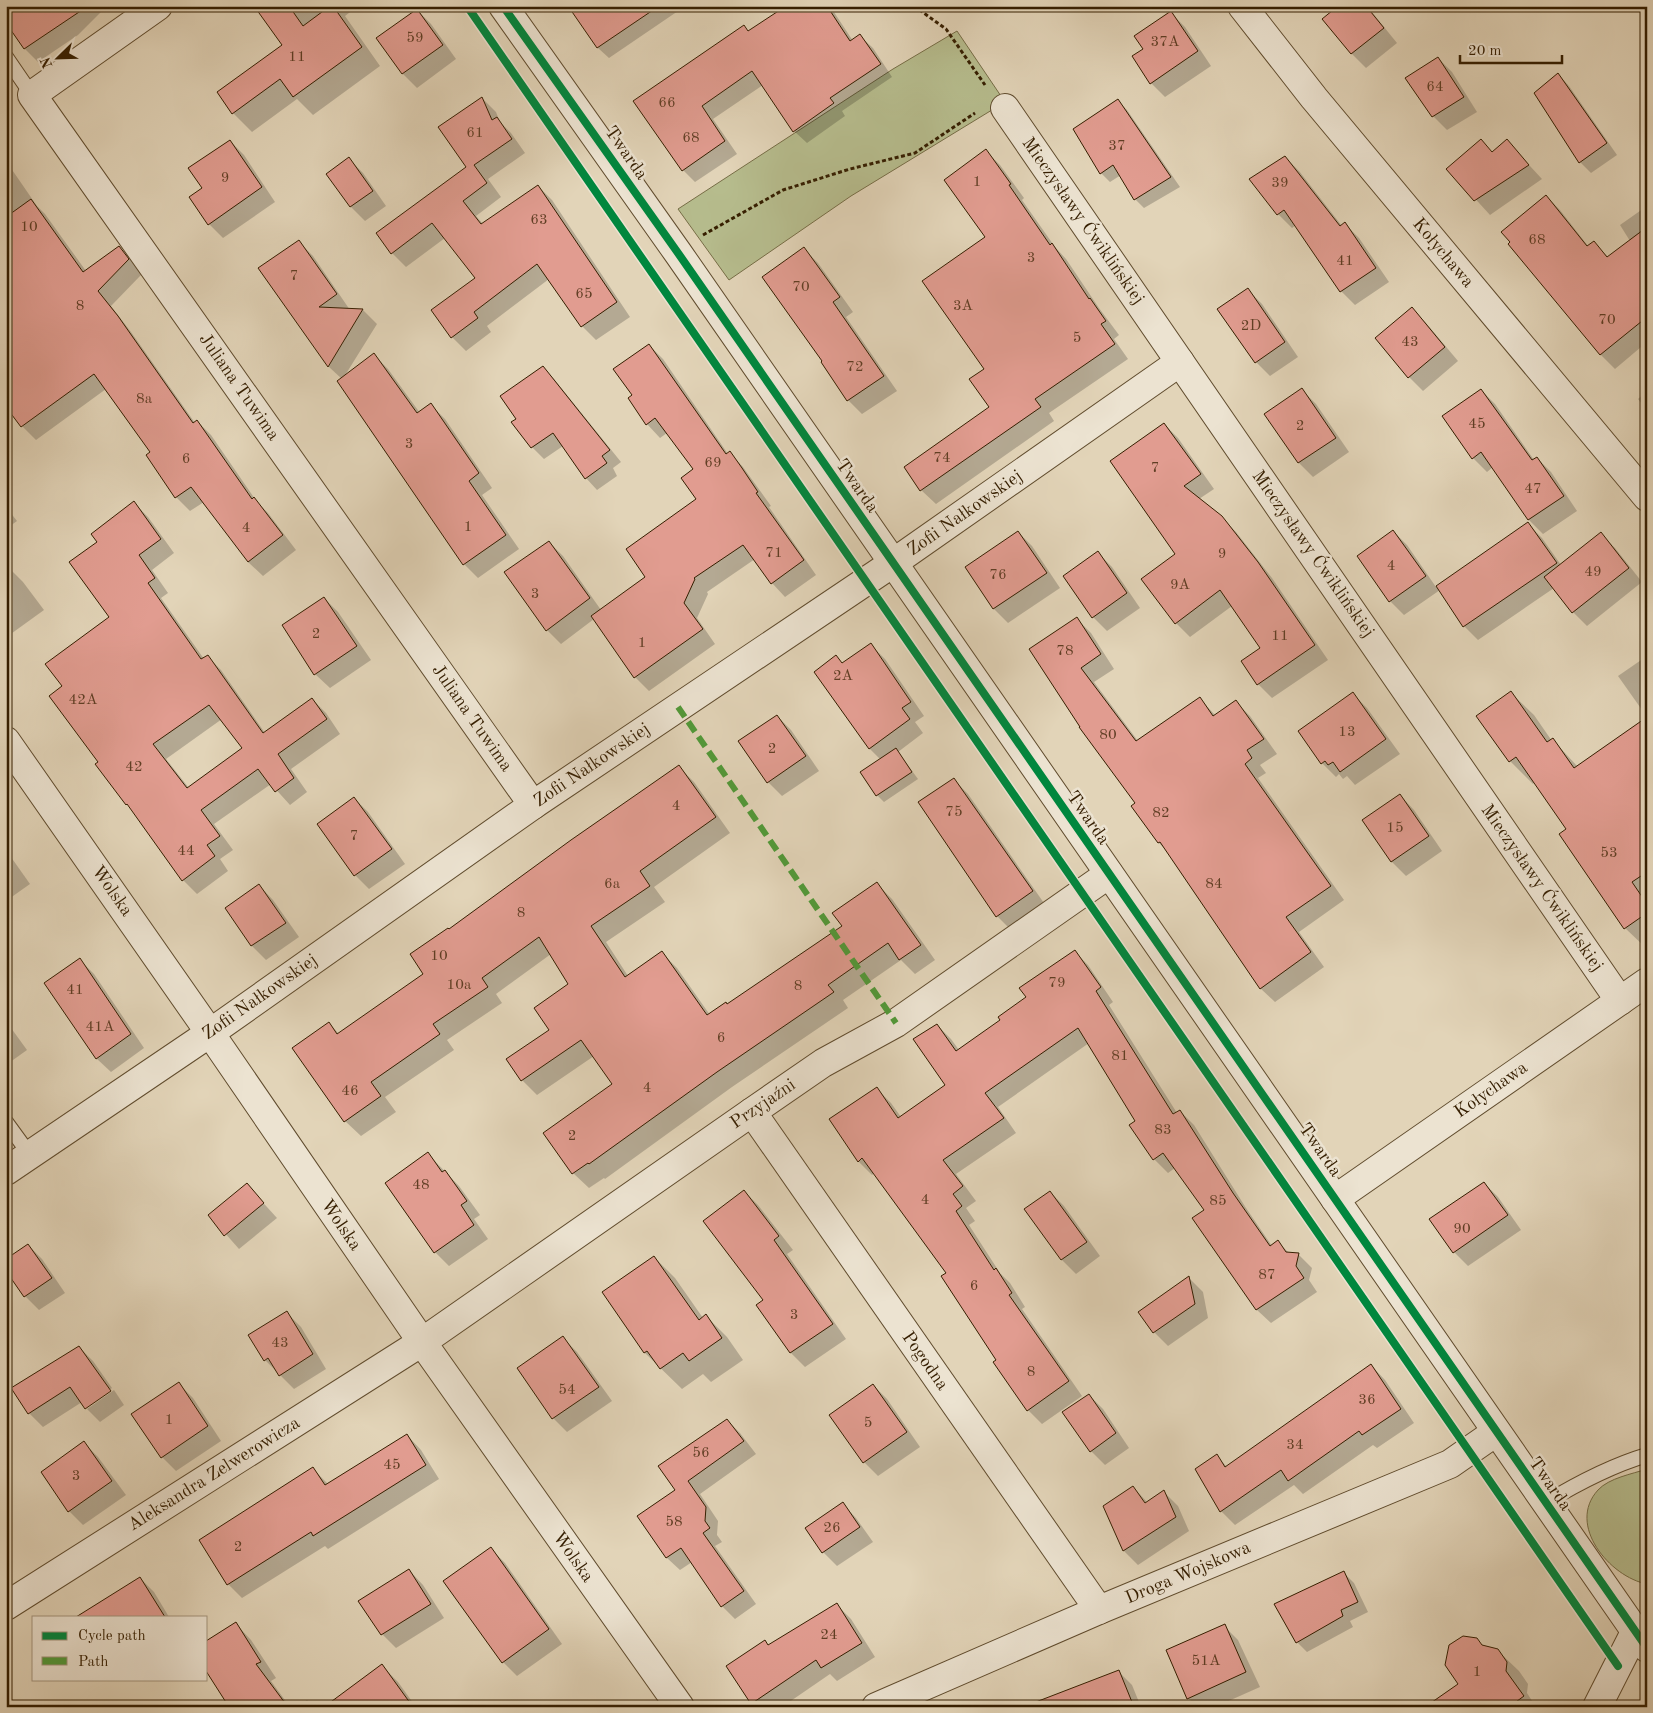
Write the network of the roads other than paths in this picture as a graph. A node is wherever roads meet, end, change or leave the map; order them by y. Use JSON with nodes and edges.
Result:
{"nodes":[{"id":1,"x":158,"y":6,"type":"edge"},
{"id":2,"x":504,"y":6,"type":"edge"},
{"id":3,"x":1242,"y":6,"type":"edge"},
{"id":4,"x":6,"y":57,"type":"edge"},
{"id":5,"x":32,"y":95,"type":"junction"},
{"id":6,"x":1000,"y":104,"type":"road end"},
{"id":7,"x":1180,"y":362,"type":"junction"},
{"id":8,"x":1647,"y":497,"type":"edge"},
{"id":9,"x":893,"y":563,"type":"junction"},
{"id":10,"x":6,"y":740,"type":"edge"},
{"id":11,"x":534,"y":804,"type":"junction"},
{"id":12,"x":1109,"y":874,"type":"junction"},
{"id":13,"x":1647,"y":982,"type":"edge"},
{"id":14,"x":1620,"y":1001,"type":"junction"},
{"id":15,"x":210,"y":1033,"type":"junction"},
{"id":16,"x":752,"y":1112,"type":"junction"},
{"id":17,"x":6,"y":1122,"type":"edge"},
{"id":18,"x":30,"y":1155,"type":"junction"},
{"id":19,"x":6,"y":1171,"type":"edge"},
{"id":20,"x":1336,"y":1199,"type":"junction"},
{"id":21,"x":422,"y":1342,"type":"junction"},
{"id":22,"x":1496,"y":1432,"type":"junction"},
{"id":23,"x":1647,"y":1454,"type":"edge"},
{"id":24,"x":1545,"y":1503,"type":"junction"},
{"id":25,"x":6,"y":1606,"type":"edge"},
{"id":26,"x":1099,"y":1610,"type":"junction"},
{"id":27,"x":1643,"y":1634,"type":"edge"},
{"id":28,"x":680,"y":1707,"type":"edge"},
{"id":29,"x":876,"y":1707,"type":"edge"},
{"id":30,"x":1597,"y":1707,"type":"edge"}],
"edges":[{"from":1,"to":5,"type":"street"},
{"from":2,"to":9,"type":"street","name":"Twarda"},
{"from":3,"to":8,"type":"street","name":"Kołychawa"},
{"from":4,"to":5,"type":"lane"},
{"from":5,"to":11,"type":"street","name":"Juliana Tuwima"},
{"from":6,"to":7,"type":"street","name":"Mieczysławy Ćwiklińskiej"},
{"from":7,"to":9,"type":"street","name":"Zofii Nałkowskiej"},
{"from":7,"to":14,"type":"street","name":"Mieczysławy Ćwiklińskiej"},
{"from":9,"to":11,"type":"street","name":"Zofii Nałkowskiej"},
{"from":9,"to":12,"type":"street","name":"Twarda"},
{"from":10,"to":15,"type":"street","name":"Wolska"},
{"from":11,"to":15,"type":"street","name":"Zofii Nałkowskiej"},
{"from":12,"to":16,"type":"street","name":"Przyjaźni"},
{"from":12,"to":20,"type":"street","name":"Twarda"},
{"from":13,"to":14,"type":"street","name":"Kołychawa"},
{"from":14,"to":20,"type":"street","name":"Kołychawa"},
{"from":15,"to":18,"type":"street","name":"Zofii Nałkowskiej"},
{"from":15,"to":21,"type":"street","name":"Wolska"},
{"from":16,"to":21,"type":"street","name":"Przyjaźni"},
{"from":16,"to":26,"type":"street","name":"Pogodna"},
{"from":17,"to":18,"type":"lane"},
{"from":18,"to":19,"type":"street","name":"Zofii Nałkowskiej"},
{"from":20,"to":22,"type":"street","name":"Twarda"},
{"from":21,"to":25,"type":"street","name":"Aleksandra Zelwerowicza"},
{"from":21,"to":28,"type":"street","name":"Wolska"},
{"from":22,"to":24,"type":"street","name":"Twarda"},
{"from":22,"to":26,"type":"street","name":"Droga Wojskowa"},
{"from":23,"to":24,"type":"lane"},
{"from":24,"to":27,"type":"street","name":"Twarda"},
{"from":26,"to":29,"type":"street","name":"Droga Wojskowa"},
{"from":27,"to":30,"type":"street"}]}
